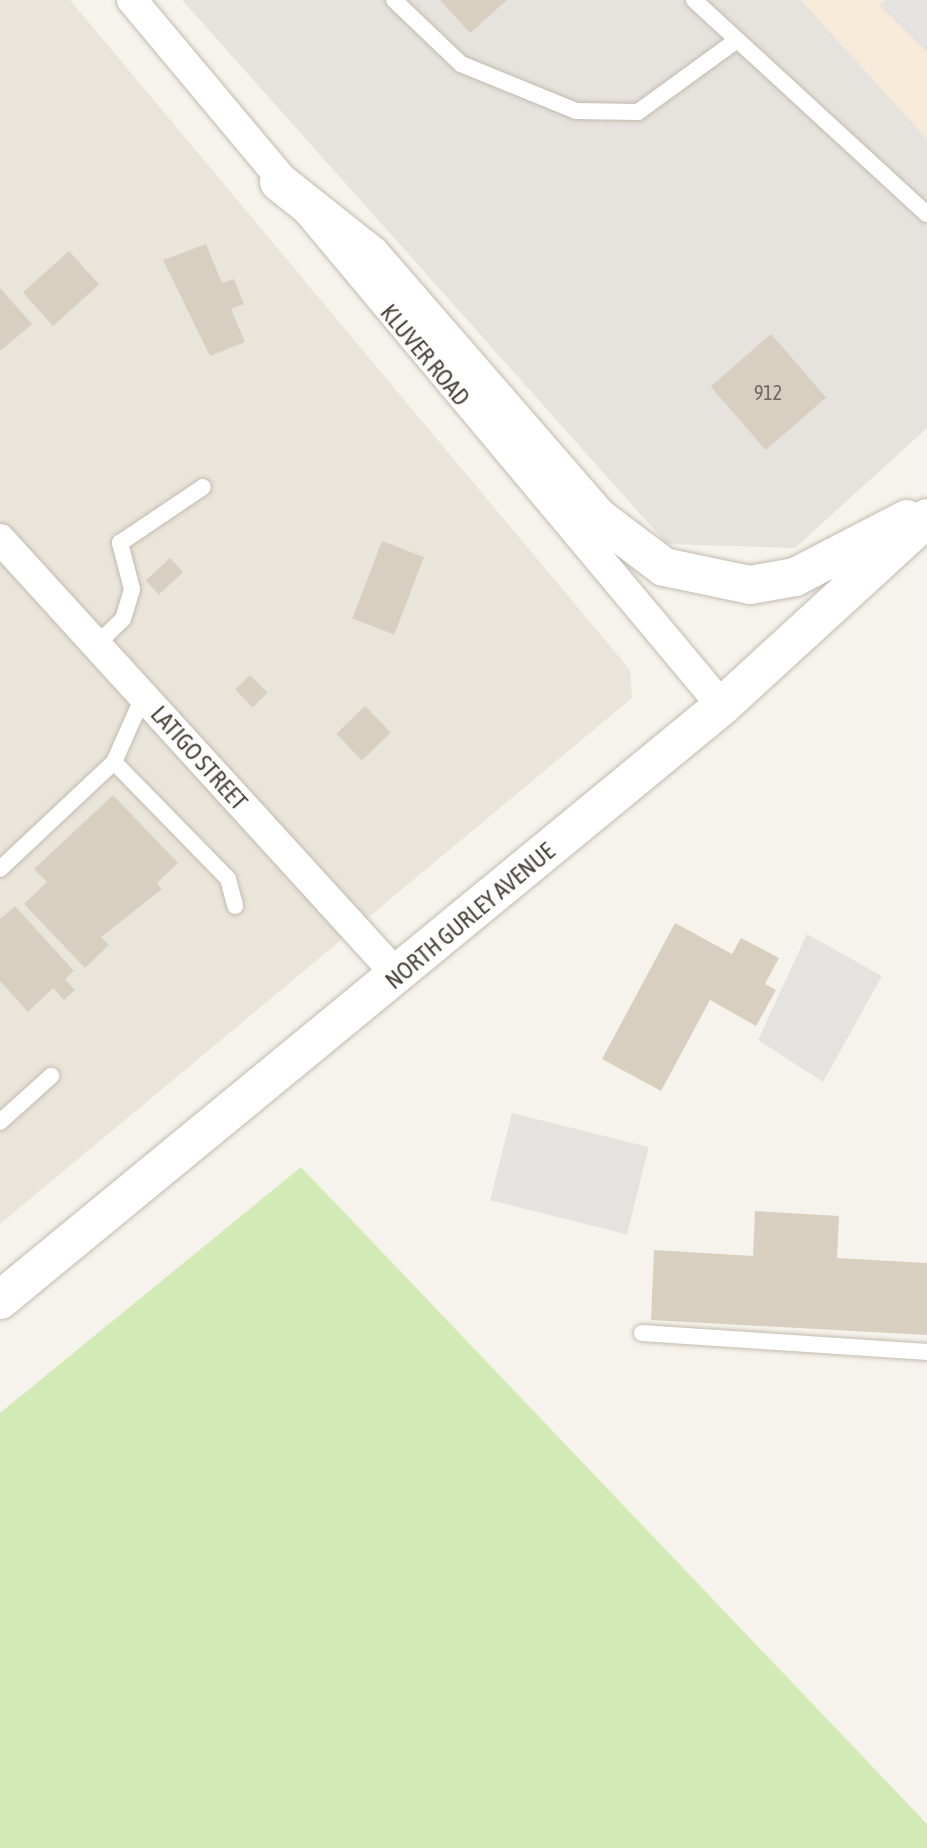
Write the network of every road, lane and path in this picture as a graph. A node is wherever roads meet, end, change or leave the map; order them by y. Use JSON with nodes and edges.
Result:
{"nodes":[{"id":1,"x":132,"y":0,"type":"edge"},
{"id":2,"x":394,"y":0,"type":"edge"},
{"id":3,"x":694,"y":0,"type":"edge"},
{"id":4,"x":737,"y":40,"type":"junction"},
{"id":5,"x":279,"y":182,"type":"junction"},
{"id":6,"x":927,"y":214,"type":"edge"},
{"id":7,"x":203,"y":487,"type":"dead end"},
{"id":8,"x":927,"y":509,"type":"edge"},
{"id":9,"x":927,"y":518,"type":"edge"},
{"id":10,"x":0,"y":539,"type":"edge"},
{"id":11,"x":96,"y":645,"type":"junction"},
{"id":12,"x":143,"y":697,"type":"junction"},
{"id":13,"x":722,"y":706,"type":"junction"},
{"id":14,"x":114,"y":762,"type":"junction"},
{"id":15,"x":0,"y":869,"type":"edge"},
{"id":16,"x":235,"y":906,"type":"dead end"},
{"id":17,"x":398,"y":976,"type":"junction"},
{"id":18,"x":51,"y":1076,"type":"dead end"},
{"id":19,"x":0,"y":1122,"type":"edge"},
{"id":20,"x":0,"y":1300,"type":"edge"},
{"id":21,"x":642,"y":1333,"type":"dead end"},
{"id":22,"x":927,"y":1352,"type":"edge"}],
"edges":[{"from":1,"to":5,"type":"street","name":"KLUVER ROAD"},
{"from":2,"to":4,"type":"lane"},
{"from":3,"to":4,"type":"lane"},
{"from":4,"to":6,"type":"lane"},
{"from":5,"to":8,"type":"street"},
{"from":5,"to":13,"type":"street","name":"KLUVER ROAD"},
{"from":7,"to":11,"type":"lane"},
{"from":9,"to":13,"type":"street","name":"NORTH GURLEY AVENUE"},
{"from":10,"to":11,"type":"street","name":"LATIGO STREET"},
{"from":11,"to":12,"type":"street","name":"LATIGO STREET"},
{"from":12,"to":14,"type":"lane"},
{"from":12,"to":17,"type":"street","name":"LATIGO STREET"},
{"from":13,"to":17,"type":"street","name":"NORTH GURLEY AVENUE"},
{"from":14,"to":15,"type":"lane"},
{"from":14,"to":16,"type":"lane"},
{"from":17,"to":20,"type":"street","name":"NORTH GURLEY AVENUE"},
{"from":18,"to":19,"type":"lane"},
{"from":21,"to":22,"type":"lane"}]}
